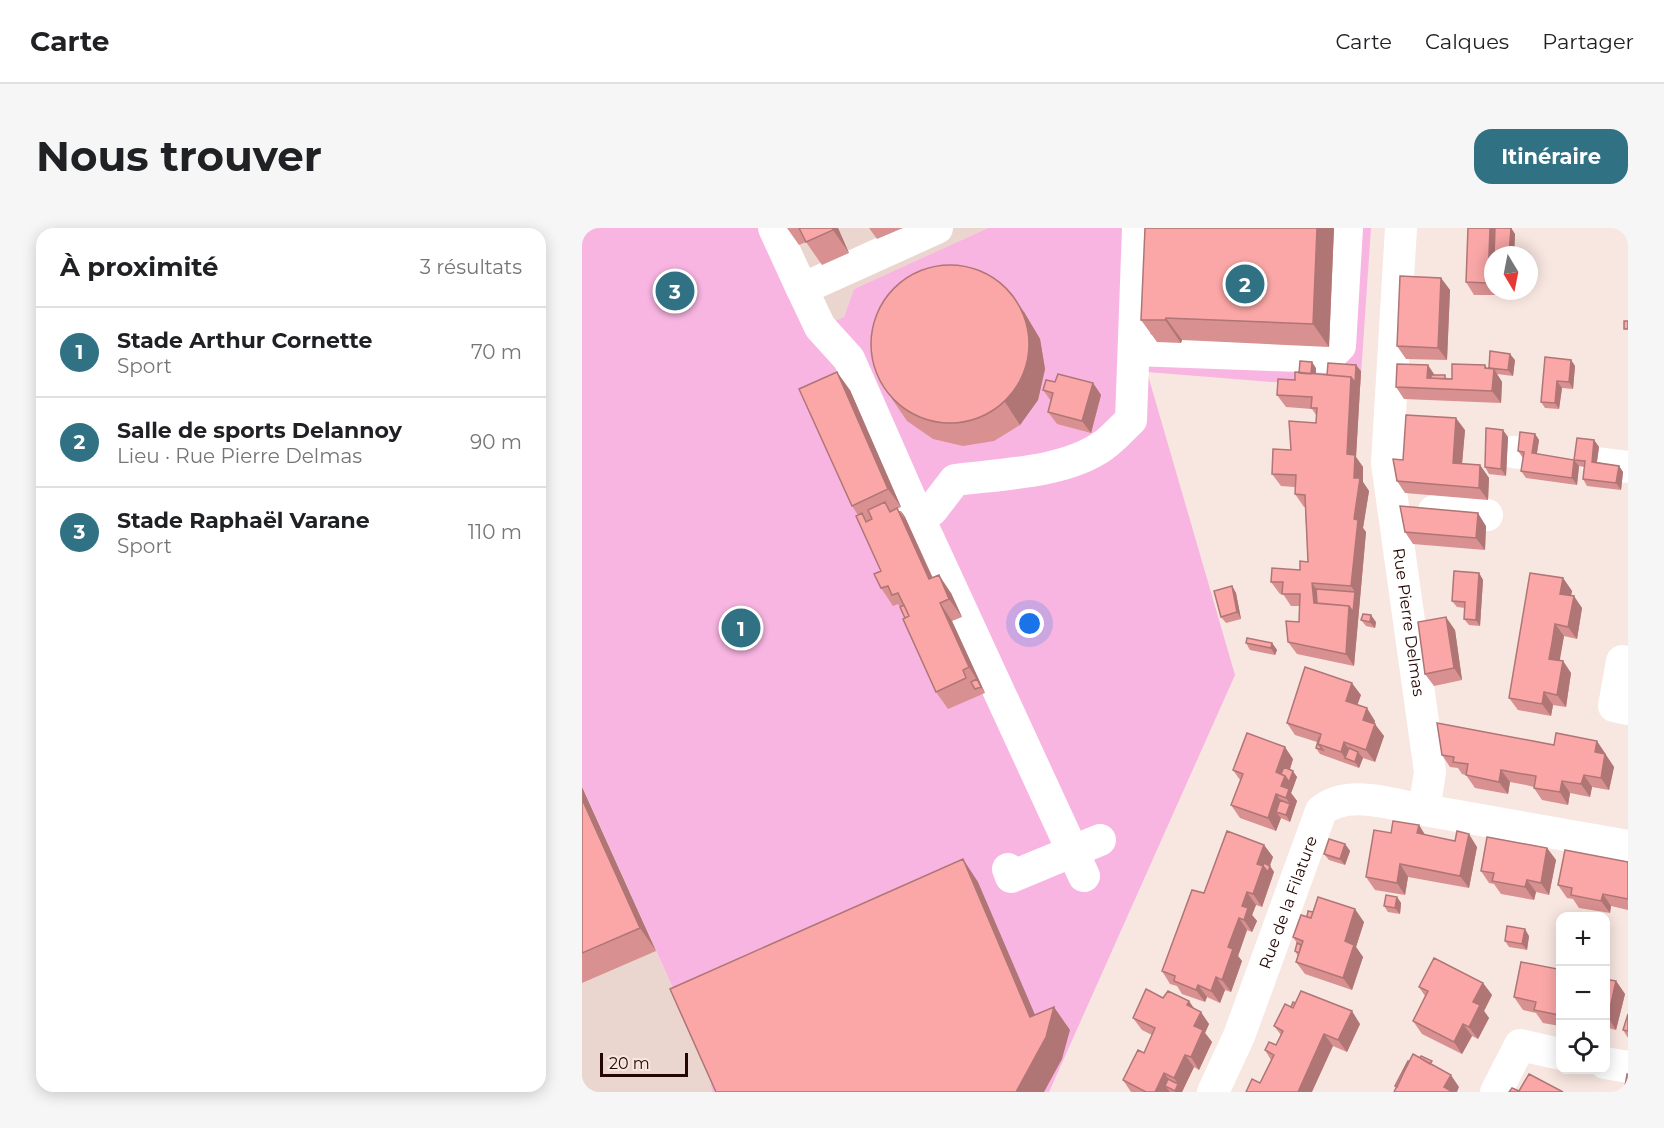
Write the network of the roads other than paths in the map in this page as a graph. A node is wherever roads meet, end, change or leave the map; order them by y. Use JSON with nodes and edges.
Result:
{"nodes":[{"id":1,"x":774,"y":228,"type":"edge"},
{"id":2,"x":937,"y":228,"type":"edge"},
{"id":3,"x":1138,"y":228,"type":"edge"},
{"id":4,"x":1347,"y":228,"type":"edge"},
{"id":5,"x":1401,"y":228,"type":"edge"},
{"id":6,"x":802,"y":289,"type":"junction"},
{"id":7,"x":1134,"y":350,"type":"junction"},
{"id":8,"x":1552,"y":457,"type":"edge"},
{"id":9,"x":1628,"y":467,"type":"edge"},
{"id":10,"x":1391,"y":507,"type":"junction"},
{"id":11,"x":1486,"y":514,"type":"dead end"},
{"id":12,"x":918,"y":516,"type":"junction"},
{"id":13,"x":1622,"y":661,"type":"dead end"},
{"id":14,"x":1628,"y":709,"type":"edge"},
{"id":15,"x":1424,"y":810,"type":"junction"},
{"id":16,"x":1100,"y":840,"type":"dead end"},
{"id":17,"x":1628,"y":846,"type":"edge"},
{"id":18,"x":1077,"y":864,"type":"junction"},
{"id":19,"x":1008,"y":868,"type":"dead end"},
{"id":20,"x":1556,"y":1053,"type":"edge"},
{"id":21,"x":1610,"y":1064,"type":"edge"},
{"id":22,"x":1628,"y":1067,"type":"edge"},
{"id":23,"x":1213,"y":1092,"type":"edge"},
{"id":24,"x":1496,"y":1092,"type":"edge"}],
"edges":[{"from":1,"to":6,"type":"street"},
{"from":2,"to":6,"type":"street"},
{"from":3,"to":7,"type":"street"},
{"from":4,"to":7,"type":"street"},
{"from":5,"to":10,"type":"street","name":"Rue Pierre Delmas"},
{"from":6,"to":12,"type":"street"},
{"from":7,"to":12,"type":"street"},
{"from":8,"to":9,"type":"street"},
{"from":10,"to":11,"type":"street"},
{"from":10,"to":15,"type":"street","name":"Rue Pierre Delmas"},
{"from":12,"to":18,"type":"street"},
{"from":13,"to":14,"type":"street"},
{"from":15,"to":17,"type":"street"},
{"from":15,"to":23,"type":"street","name":"Rue de la Filature"},
{"from":16,"to":18,"type":"street"},
{"from":18,"to":19,"type":"street"},
{"from":20,"to":24,"type":"street"},
{"from":21,"to":22,"type":"street"}]}
